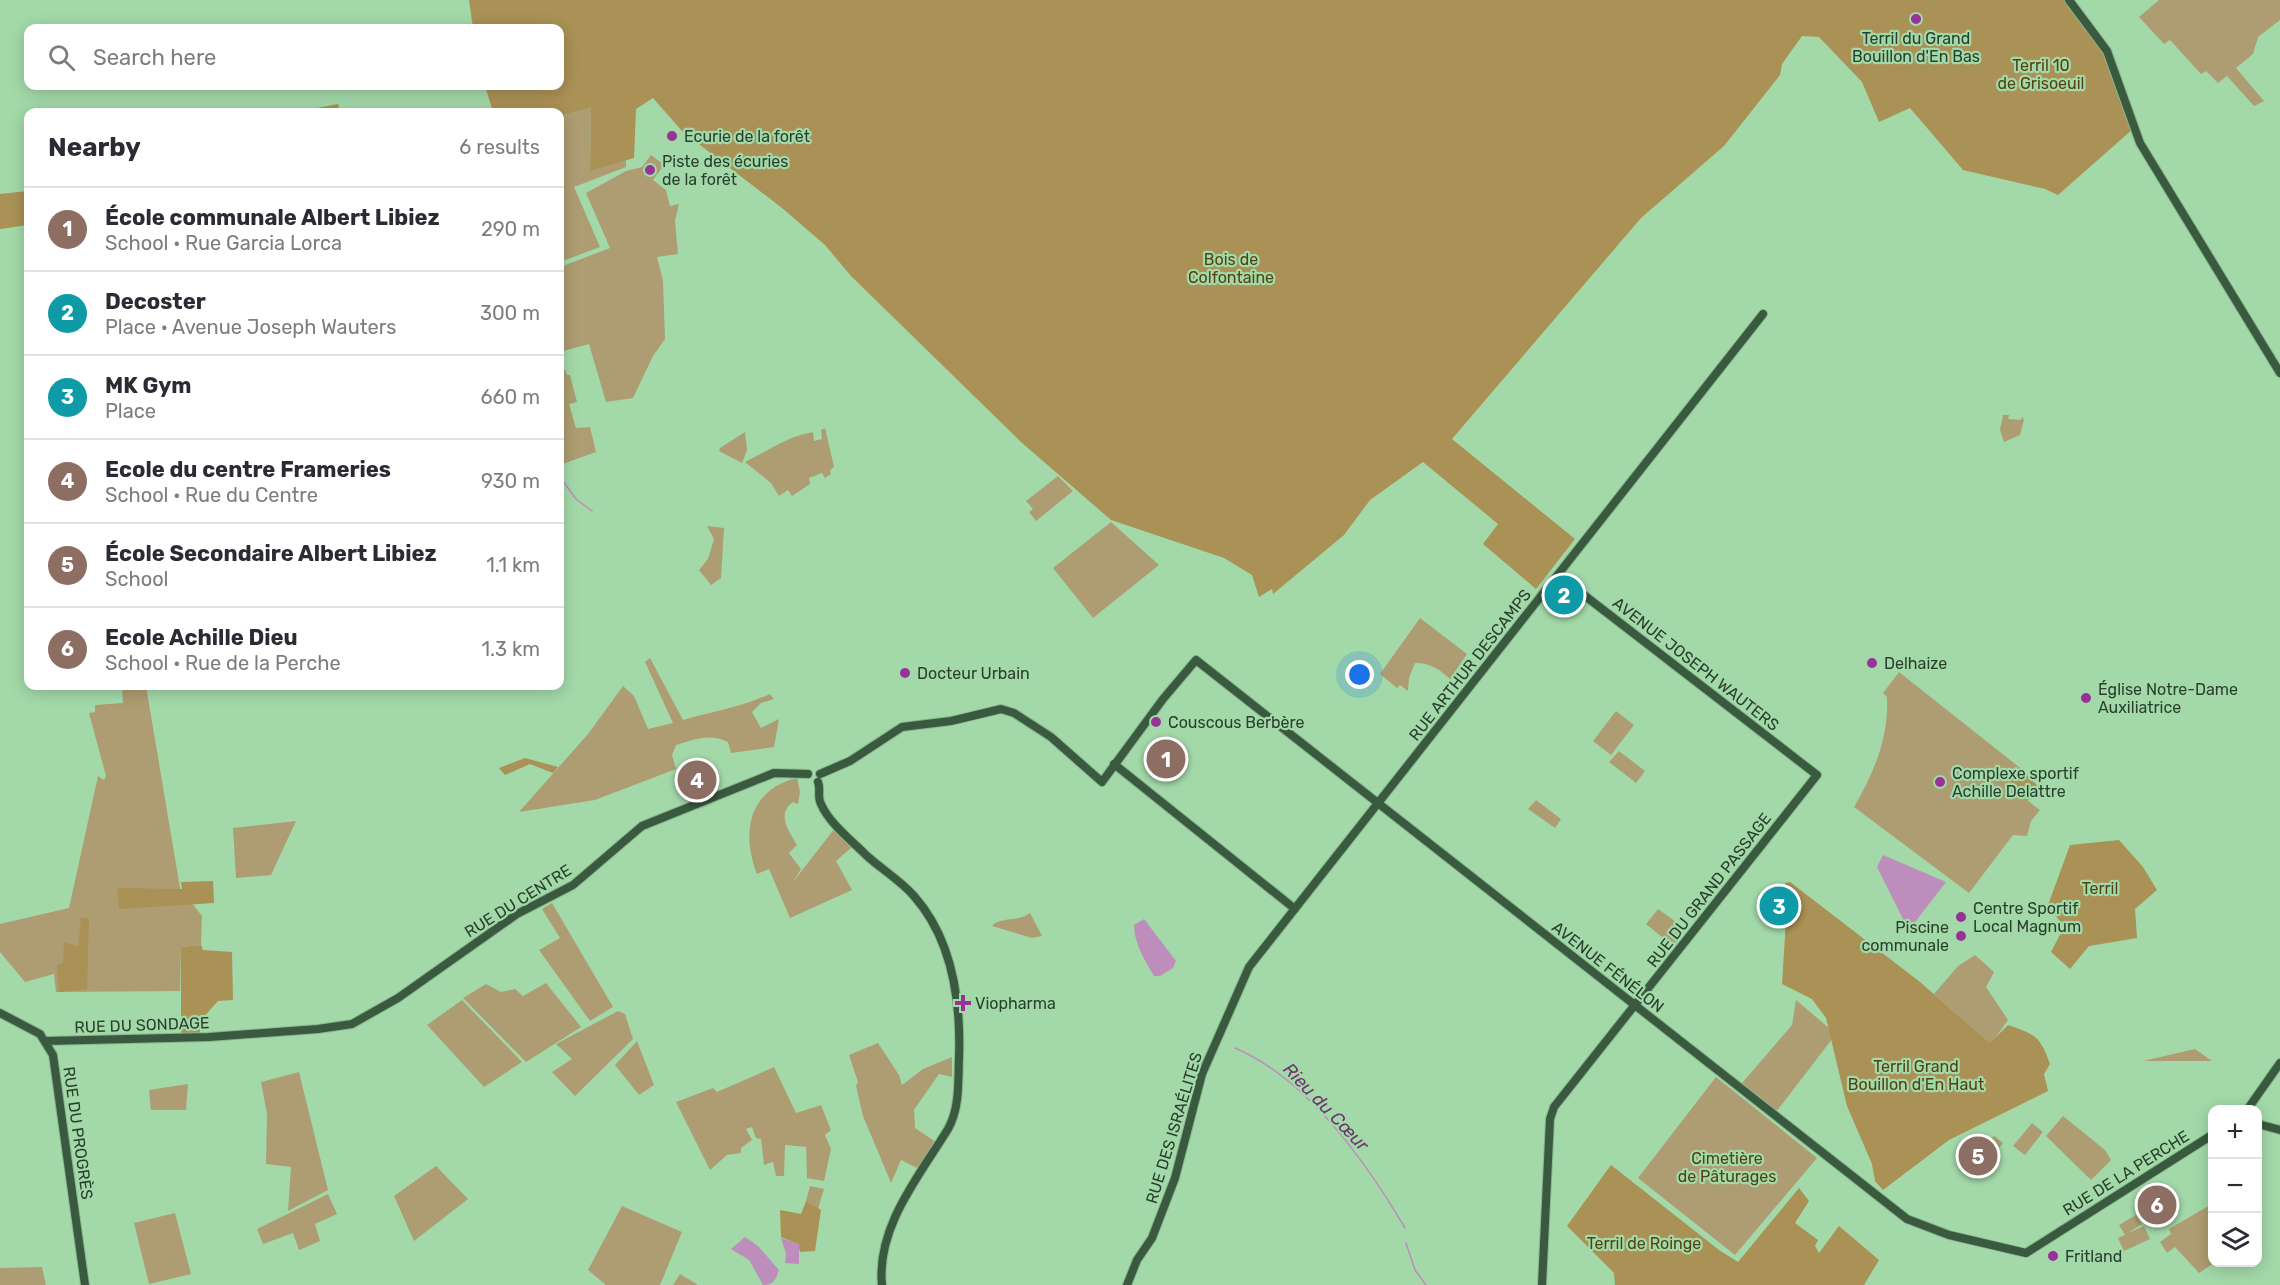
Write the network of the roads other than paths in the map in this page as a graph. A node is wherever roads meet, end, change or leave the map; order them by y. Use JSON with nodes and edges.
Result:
{"nodes":[{"id":1,"x":2070,"y":0,"type":"edge"},
{"id":2,"x":1762,"y":314,"type":"dead end"},
{"id":3,"x":2280,"y":373,"type":"edge"},
{"id":4,"x":1558,"y":574,"type":"junction"},
{"id":5,"x":1114,"y":764,"type":"junction"},
{"id":6,"x":1817,"y":775,"type":"joint"},
{"id":7,"x":819,"y":778,"type":"junction"},
{"id":8,"x":1377,"y":802,"type":"junction"},
{"id":9,"x":1295,"y":909,"type":"junction"},
{"id":10,"x":1634,"y":1005,"type":"junction"},
{"id":11,"x":0,"y":1013,"type":"edge"},
{"id":12,"x":238,"y":1034,"type":"joint"},
{"id":13,"x":46,"y":1041,"type":"junction"},
{"id":14,"x":1215,"y":1043,"type":"joint"},
{"id":15,"x":2280,"y":1063,"type":"edge"},
{"id":16,"x":2251,"y":1105,"type":"edge"},
{"id":17,"x":2262,"y":1125,"type":"edge"},
{"id":18,"x":2280,"y":1130,"type":"edge"},
{"id":19,"x":2208,"y":1138,"type":"edge"},
{"id":20,"x":2023,"y":1253,"type":"joint"},
{"id":21,"x":85,"y":1285,"type":"edge"},
{"id":22,"x":882,"y":1285,"type":"edge"},
{"id":23,"x":1127,"y":1285,"type":"edge"},
{"id":24,"x":1542,"y":1285,"type":"edge"}],
"edges":[{"from":1,"to":3,"type":"street"},
{"from":2,"to":4,"type":"street","name":"RUE ARTHUR DESCAMPS"},
{"from":4,"to":6,"type":"street","name":"AVENUE JOSEPH WAUTERS"},
{"from":4,"to":8,"type":"street","name":"RUE ARTHUR DESCAMPS"},
{"from":5,"to":7,"type":"street"},
{"from":5,"to":8,"type":"street","name":"AVENUE FÉNÉLON"},
{"from":5,"to":9,"type":"street"},
{"from":6,"to":10,"type":"street","name":"RUE DU GRAND PASSAGE"},
{"from":7,"to":12,"type":"street","name":"RUE DU CENTRE"},
{"from":7,"to":22,"type":"street"},
{"from":8,"to":9,"type":"street","name":"RUE ARTHUR DESCAMPS"},
{"from":8,"to":10,"type":"street","name":"AVENUE FÉNÉLON"},
{"from":9,"to":14,"type":"street","name":"RUE ARTHUR DESCAMPS"},
{"from":10,"to":20,"type":"street","name":"AVENUE FÉNÉLON"},
{"from":10,"to":24,"type":"street","name":"RUE DU GRAND PASSAGE"},
{"from":11,"to":13,"type":"street"},
{"from":12,"to":13,"type":"street","name":"RUE DU SONDAGE"},
{"from":13,"to":21,"type":"street","name":"RUE DU PROGRÈS"},
{"from":14,"to":23,"type":"street","name":"RUE DES ISRAÉLITES"},
{"from":15,"to":16,"type":"street"},
{"from":17,"to":18,"type":"street"},
{"from":19,"to":20,"type":"street","name":"RUE DE LA PERCHE"}]}
